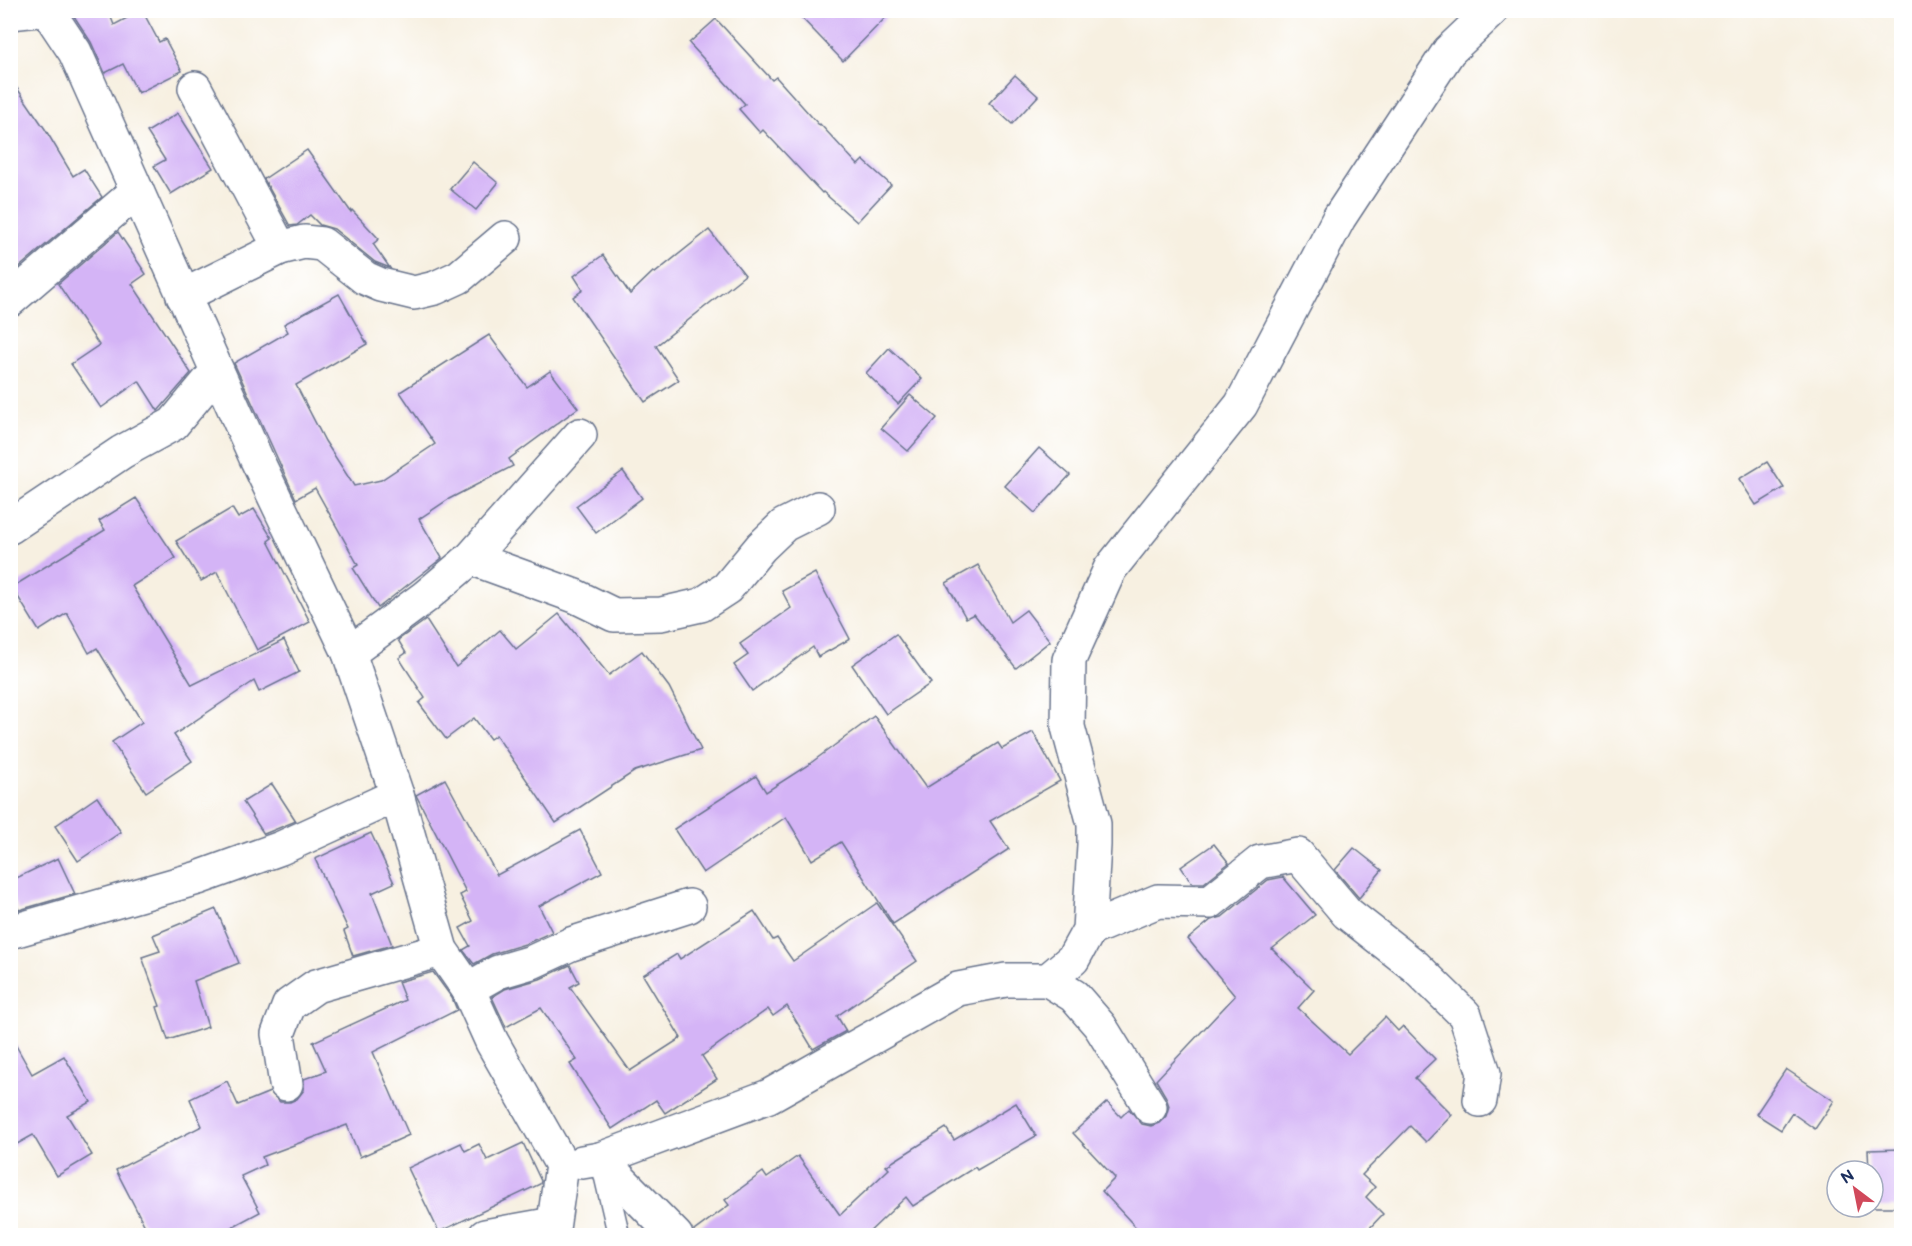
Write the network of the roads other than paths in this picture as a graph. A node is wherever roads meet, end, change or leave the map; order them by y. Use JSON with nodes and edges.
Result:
{"nodes":[{"id":1,"x":38,"y":10,"type":"edge"},
{"id":2,"x":47,"y":10,"type":"edge"},
{"id":3,"x":1492,"y":10,"type":"edge"},
{"id":4,"x":10,"y":13,"type":"edge"},
{"id":5,"x":195,"y":88,"type":"dead end"},
{"id":6,"x":137,"y":191,"type":"junction"},
{"id":7,"x":505,"y":238,"type":"dead end"},
{"id":8,"x":280,"y":248,"type":"junction"},
{"id":9,"x":183,"y":296,"type":"junction"},
{"id":10,"x":10,"y":300,"type":"edge"},
{"id":11,"x":217,"y":371,"type":"junction"},
{"id":12,"x":580,"y":435,"type":"dead end"},
{"id":13,"x":818,"y":508,"type":"dead end"},
{"id":14,"x":10,"y":527,"type":"edge"},
{"id":15,"x":471,"y":558,"type":"junction"},
{"id":16,"x":349,"y":653,"type":"junction"},
{"id":17,"x":397,"y":795,"type":"junction"},
{"id":18,"x":689,"y":906,"type":"dead end"},
{"id":19,"x":1089,"y":930,"type":"junction"},
{"id":20,"x":10,"y":932,"type":"edge"},
{"id":21,"x":441,"y":950,"type":"junction"},
{"id":22,"x":1048,"y":980,"type":"junction"},
{"id":23,"x":468,"y":989,"type":"junction"},
{"id":24,"x":286,"y":1084,"type":"dead end"},
{"id":25,"x":1480,"y":1100,"type":"dead end"},
{"id":26,"x":1150,"y":1107,"type":"dead end"},
{"id":27,"x":600,"y":1159,"type":"junction"},
{"id":28,"x":562,"y":1165,"type":"junction"},
{"id":29,"x":552,"y":1230,"type":"edge"},
{"id":30,"x":485,"y":1236,"type":"edge"},
{"id":31,"x":619,"y":1236,"type":"edge"},
{"id":32,"x":676,"y":1236,"type":"edge"}],
"edges":[{"from":1,"to":4,"type":"street"},
{"from":2,"to":6,"type":"street"},
{"from":3,"to":19,"type":"street"},
{"from":5,"to":8,"type":"street"},
{"from":6,"to":9,"type":"street"},
{"from":6,"to":10,"type":"street"},
{"from":7,"to":8,"type":"street"},
{"from":8,"to":9,"type":"street"},
{"from":9,"to":11,"type":"street"},
{"from":11,"to":14,"type":"street"},
{"from":11,"to":16,"type":"street"},
{"from":12,"to":15,"type":"street"},
{"from":13,"to":15,"type":"street"},
{"from":15,"to":16,"type":"street"},
{"from":16,"to":17,"type":"street"},
{"from":17,"to":20,"type":"street"},
{"from":17,"to":21,"type":"street"},
{"from":18,"to":23,"type":"street"},
{"from":19,"to":22,"type":"street"},
{"from":19,"to":25,"type":"street"},
{"from":21,"to":23,"type":"street"},
{"from":21,"to":24,"type":"street"},
{"from":22,"to":26,"type":"street"},
{"from":22,"to":27,"type":"street"},
{"from":23,"to":28,"type":"street"},
{"from":27,"to":28,"type":"street"},
{"from":27,"to":31,"type":"lane"},
{"from":27,"to":32,"type":"street"},
{"from":28,"to":29,"type":"street"},
{"from":29,"to":30,"type":"street"}]}
